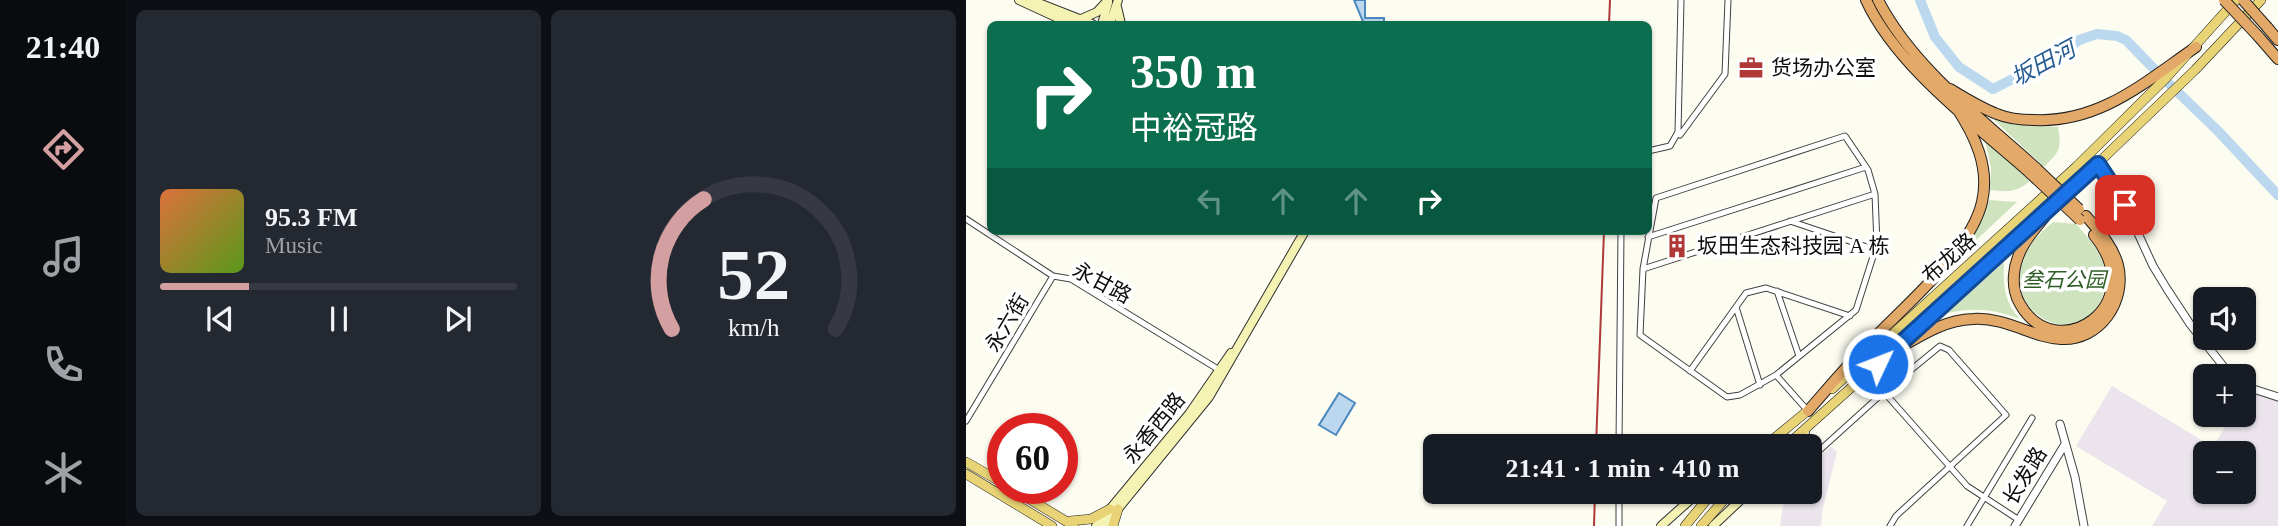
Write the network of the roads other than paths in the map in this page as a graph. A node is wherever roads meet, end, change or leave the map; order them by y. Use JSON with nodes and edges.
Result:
{"nodes":[{"id":1,"x":1019,"y":0,"type":"edge"},
{"id":2,"x":1031,"y":0,"type":"edge"},
{"id":3,"x":1681,"y":0,"type":"edge"},
{"id":4,"x":1728,"y":0,"type":"edge"},
{"id":5,"x":1866,"y":0,"type":"edge"},
{"id":6,"x":1878,"y":0,"type":"edge"},
{"id":7,"x":2224,"y":0,"type":"edge"},
{"id":8,"x":2236,"y":0,"type":"edge"},
{"id":9,"x":2243,"y":0,"type":"edge"},
{"id":10,"x":1113,"y":1,"type":"edge"},
{"id":11,"x":2261,"y":1,"type":"edge"},
{"id":12,"x":1072,"y":21,"type":"edge"},
{"id":13,"x":1073,"y":21,"type":"edge"},
{"id":14,"x":1077,"y":21,"type":"edge"},
{"id":15,"x":1103,"y":21,"type":"edge"},
{"id":16,"x":1110,"y":21,"type":"edge"},
{"id":17,"x":1120,"y":21,"type":"edge"},
{"id":18,"x":2278,"y":40,"type":"edge"},
{"id":19,"x":2196,"y":47,"type":"junction"},
{"id":20,"x":2278,"y":59,"type":"edge"},
{"id":21,"x":1950,"y":89,"type":"junction"},
{"id":22,"x":1956,"y":107,"type":"junction"},
{"id":23,"x":1676,"y":140,"type":"junction"},
{"id":24,"x":1652,"y":150,"type":"edge"},
{"id":25,"x":2098,"y":164,"type":"junction"},
{"id":26,"x":1866,"y":167,"type":"junction"},
{"id":27,"x":2034,"y":171,"type":"junction"},
{"id":28,"x":1875,"y":194,"type":"junction"},
{"id":29,"x":2051,"y":209,"type":"junction"},
{"id":30,"x":1652,"y":218,"type":"edge"},
{"id":31,"x":2083,"y":218,"type":"junction"},
{"id":32,"x":966,"y":219,"type":"edge"},
{"id":33,"x":1790,"y":221,"type":"junction"},
{"id":34,"x":987,"y":233,"type":"edge"},
{"id":35,"x":991,"y":235,"type":"edge"},
{"id":36,"x":1303,"y":235,"type":"edge"},
{"id":37,"x":1621,"y":235,"type":"edge"},
{"id":38,"x":1648,"y":237,"type":"joint"},
{"id":39,"x":1876,"y":250,"type":"junction"},
{"id":40,"x":1643,"y":269,"type":"junction"},
{"id":41,"x":1054,"y":276,"type":"junction"},
{"id":42,"x":1777,"y":291,"type":"junction"},
{"id":43,"x":1736,"y":307,"type":"junction"},
{"id":44,"x":1850,"y":316,"type":"junction"},
{"id":45,"x":1889,"y":354,"type":"junction"},
{"id":46,"x":1799,"y":356,"type":"junction"},
{"id":47,"x":2222,"y":364,"type":"edge"},
{"id":48,"x":1221,"y":371,"type":"junction"},
{"id":49,"x":1690,"y":371,"type":"junction"},
{"id":50,"x":1776,"y":375,"type":"junction"},
{"id":51,"x":1760,"y":385,"type":"junction"},
{"id":52,"x":2256,"y":390,"type":"edge"},
{"id":53,"x":1884,"y":392,"type":"junction"},
{"id":54,"x":2278,"y":397,"type":"edge"},
{"id":55,"x":1808,"y":411,"type":"junction"},
{"id":56,"x":2032,"y":418,"type":"dead end"},
{"id":57,"x":966,"y":421,"type":"edge"},
{"id":58,"x":2060,"y":424,"type":"dead end"},
{"id":59,"x":1812,"y":425,"type":"junction"},
{"id":60,"x":1619,"y":434,"type":"edge"},
{"id":61,"x":1780,"y":434,"type":"edge"},
{"id":62,"x":1801,"y":434,"type":"edge"},
{"id":63,"x":1804,"y":434,"type":"edge"},
{"id":64,"x":2065,"y":444,"type":"junction"},
{"id":65,"x":1822,"y":448,"type":"edge"},
{"id":66,"x":966,"y":462,"type":"edge"},
{"id":67,"x":1950,"y":467,"type":"junction"},
{"id":68,"x":966,"y":474,"type":"edge"},
{"id":69,"x":987,"y":474,"type":"edge"},
{"id":70,"x":1985,"y":498,"type":"junction"},
{"id":71,"x":1038,"y":504,"type":"edge"},
{"id":72,"x":1619,"y":504,"type":"edge"},
{"id":73,"x":1686,"y":504,"type":"edge"},
{"id":74,"x":1703,"y":504,"type":"edge"},
{"id":75,"x":1720,"y":504,"type":"edge"},
{"id":76,"x":1736,"y":504,"type":"edge"},
{"id":77,"x":1114,"y":509,"type":"junction"},
{"id":78,"x":1050,"y":511,"type":"junction"},
{"id":79,"x":1060,"y":517,"type":"junction"},
{"id":80,"x":2017,"y":523,"type":"edge"},
{"id":81,"x":1048,"y":524,"type":"edge"},
{"id":82,"x":1074,"y":526,"type":"edge"},
{"id":83,"x":1096,"y":526,"type":"edge"},
{"id":84,"x":1104,"y":526,"type":"edge"},
{"id":85,"x":1113,"y":526,"type":"edge"},
{"id":86,"x":1619,"y":526,"type":"edge"},
{"id":87,"x":1661,"y":526,"type":"edge"},
{"id":88,"x":1685,"y":526,"type":"edge"},
{"id":89,"x":1701,"y":526,"type":"edge"},
{"id":90,"x":1713,"y":526,"type":"edge"},
{"id":91,"x":1890,"y":526,"type":"edge"},
{"id":92,"x":1967,"y":526,"type":"edge"},
{"id":93,"x":2084,"y":526,"type":"edge"}],
"edges":[{"from":1,"to":12,"type":"main road"},
{"from":2,"to":13,"type":"main road"},
{"from":3,"to":23,"type":"street"},
{"from":4,"to":23,"type":"street"},
{"from":5,"to":22,"type":"highway"},
{"from":6,"to":21,"type":"highway"},
{"from":7,"to":20,"type":"highway","bridge":true},
{"from":8,"to":19,"type":"main road"},
{"from":9,"to":18,"type":"highway","bridge":true},
{"from":10,"to":14,"type":"main road"},
{"from":10,"to":15,"type":"main road"},
{"from":10,"to":16,"type":"main road"},
{"from":10,"to":17,"type":"main road"},
{"from":11,"to":25,"type":"main road","name":"布龙路"},
{"from":19,"to":21,"type":"highway"},
{"from":19,"to":55,"type":"main road","name":"布龙路"},
{"from":21,"to":27,"type":"highway"},
{"from":22,"to":27,"type":"highway"},
{"from":22,"to":55,"type":"highway"},
{"from":23,"to":24,"type":"street"},
{"from":25,"to":29,"type":"main road","name":"布龙路"},
{"from":25,"to":47,"type":"street"},
{"from":26,"to":28,"type":"street"},
{"from":26,"to":30,"type":"street"},
{"from":26,"to":38,"type":"street"},
{"from":27,"to":31,"type":"highway","bridge":true},
{"from":28,"to":33,"type":"street"},
{"from":28,"to":39,"type":"street"},
{"from":29,"to":31,"type":"highway"},
{"from":29,"to":45,"type":"main road","name":"布龙路"},
{"from":31,"to":45,"type":"highway"},
{"from":32,"to":34,"type":"street","name":"永甘路"},
{"from":33,"to":39,"type":"street"},
{"from":33,"to":40,"type":"street"},
{"from":35,"to":41,"type":"street","name":"永甘路"},
{"from":36,"to":48,"type":"main road","name":"永香西路"},
{"from":37,"to":60,"type":"street"},
{"from":38,"to":40,"type":"street"},
{"from":39,"to":44,"type":"street"},
{"from":40,"to":49,"type":"street"},
{"from":41,"to":48,"type":"street","name":"永甘路"},
{"from":41,"to":57,"type":"street","name":"永六街"},
{"from":42,"to":43,"type":"street"},
{"from":42,"to":44,"type":"street"},
{"from":42,"to":46,"type":"street"},
{"from":43,"to":49,"type":"street"},
{"from":43,"to":51,"type":"street"},
{"from":44,"to":46,"type":"street"},
{"from":45,"to":59,"type":"main road","name":"布龙路"},
{"from":46,"to":50,"type":"street"},
{"from":48,"to":77,"type":"main road","name":"永香西路"},
{"from":49,"to":51,"type":"street"},
{"from":50,"to":51,"type":"street"},
{"from":50,"to":55,"type":"street"},
{"from":52,"to":54,"type":"street"},
{"from":53,"to":65,"type":"street"},
{"from":53,"to":67,"type":"street"},
{"from":53,"to":67,"type":"street"},
{"from":55,"to":61,"type":"main road","name":"布龙路"},
{"from":56,"to":70,"type":"street"},
{"from":58,"to":64,"type":"street"},
{"from":59,"to":62,"type":"main road","name":"布龙路"},
{"from":59,"to":63,"type":"main road"},
{"from":64,"to":80,"type":"street","name":"长发路"},
{"from":64,"to":93,"type":"street"},
{"from":66,"to":69,"type":"main road"},
{"from":67,"to":70,"type":"street"},
{"from":67,"to":91,"type":"street"},
{"from":68,"to":81,"type":"main road"},
{"from":70,"to":80,"type":"street"},
{"from":70,"to":92,"type":"street"},
{"from":71,"to":78,"type":"main road"},
{"from":72,"to":86,"type":"street"},
{"from":73,"to":87,"type":"main road"},
{"from":74,"to":88,"type":"main road"},
{"from":75,"to":89,"type":"main road"},
{"from":76,"to":90,"type":"main road"},
{"from":77,"to":79,"type":"main road"},
{"from":77,"to":83,"type":"main road","name":"永香西路"},
{"from":77,"to":84,"type":"main road","name":"永香西路"},
{"from":77,"to":85,"type":"main road"},
{"from":78,"to":79,"type":"main road"},
{"from":78,"to":81,"type":"main road"},
{"from":79,"to":82,"type":"main road"}]}
